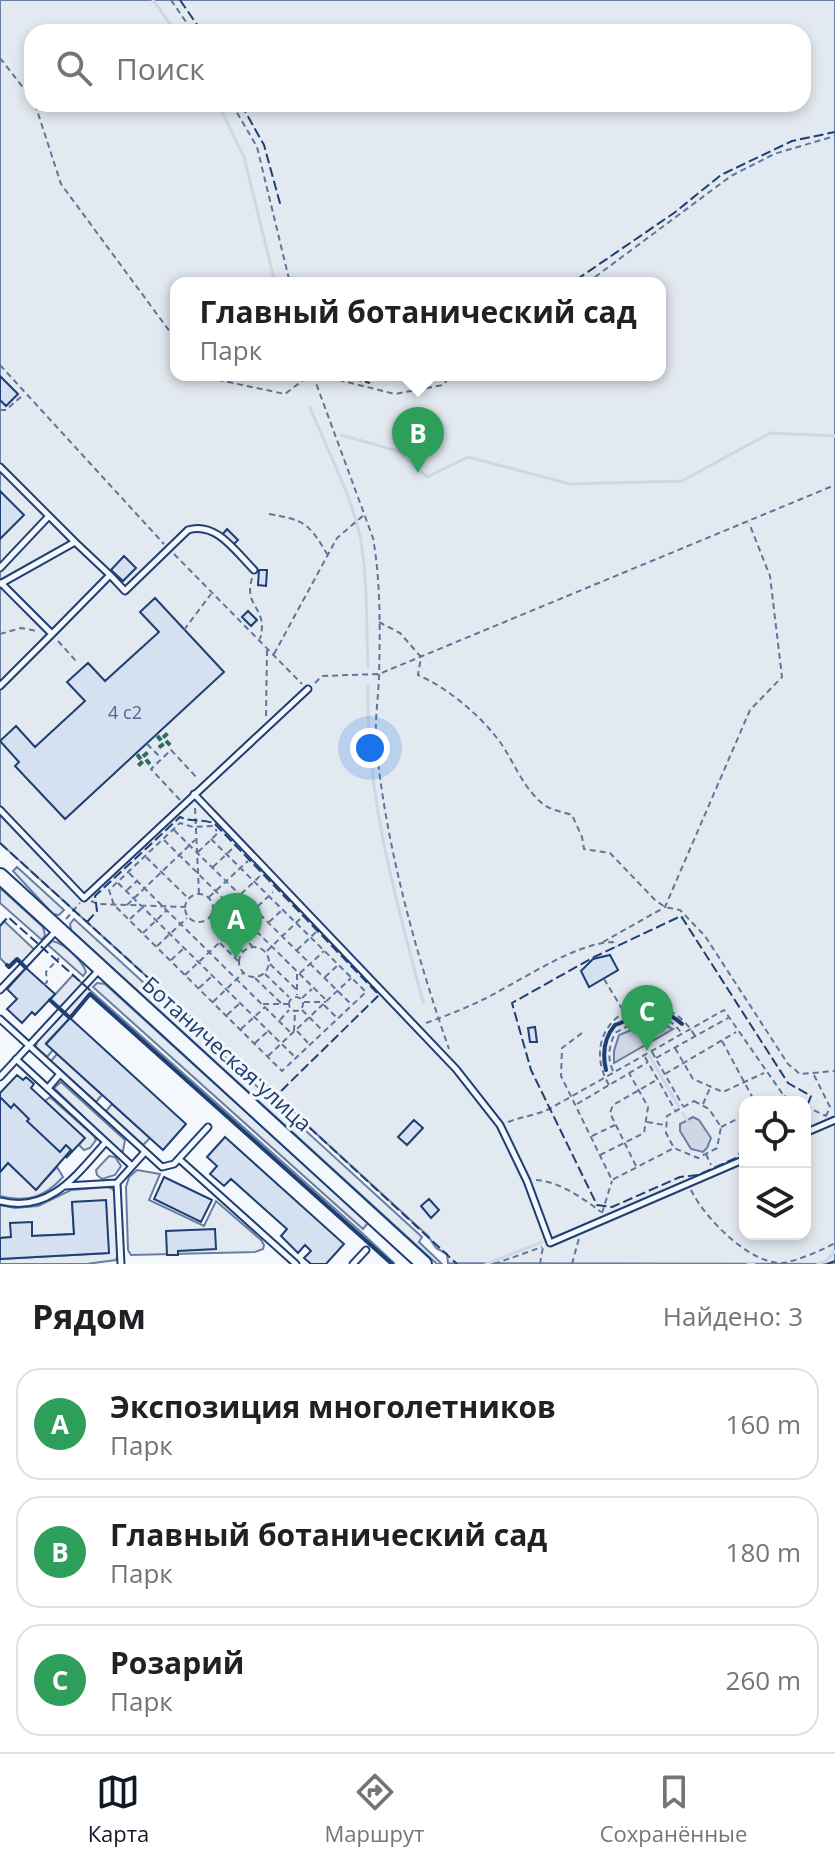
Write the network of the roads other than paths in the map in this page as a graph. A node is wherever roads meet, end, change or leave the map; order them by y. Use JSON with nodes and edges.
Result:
{"nodes":[{"id":1,"x":0,"y":467,"type":"edge"},
{"id":2,"x":49,"y":516,"type":"junction"},
{"id":3,"x":75,"y":542,"type":"junction"},
{"id":4,"x":0,"y":568,"type":"edge"},
{"id":5,"x":254,"y":570,"type":"road end"},
{"id":6,"x":110,"y":575,"type":"junction"},
{"id":7,"x":0,"y":584,"type":"edge"},
{"id":8,"x":52,"y":634,"type":"junction"},
{"id":9,"x":0,"y":686,"type":"edge"},
{"id":10,"x":308,"y":689,"type":"road end"},
{"id":11,"x":194,"y":794,"type":"junction"},
{"id":12,"x":0,"y":810,"type":"edge"},
{"id":13,"x":0,"y":876,"type":"edge"},
{"id":14,"x":57,"y":929,"type":"junction"},
{"id":15,"x":100,"y":969,"type":"junction"},
{"id":16,"x":0,"y":990,"type":"edge"},
{"id":17,"x":1,"y":1022,"type":"edge"},
{"id":18,"x":29,"y":1046,"type":"junction"},
{"id":19,"x":16,"y":1059,"type":"junction"},
{"id":20,"x":60,"y":1074,"type":"junction"},
{"id":21,"x":0,"y":1077,"type":"edge"},
{"id":22,"x":48,"y":1088,"type":"junction"},
{"id":23,"x":834,"y":1120,"type":"edge"},
{"id":24,"x":208,"y":1127,"type":"dead end"},
{"id":25,"x":811,"y":1130,"type":"edge"},
{"id":26,"x":106,"y":1142,"type":"junction"},
{"id":27,"x":145,"y":1152,"type":"junction"},
{"id":28,"x":179,"y":1159,"type":"junction"},
{"id":29,"x":739,"y":1162,"type":"edge"},
{"id":30,"x":132,"y":1166,"type":"junction"},
{"id":31,"x":117,"y":1183,"type":"junction"},
{"id":32,"x":65,"y":1186,"type":"junction"},
{"id":33,"x":0,"y":1201,"type":"edge"},
{"id":34,"x":366,"y":1250,"type":"dead end"},
{"id":35,"x":121,"y":1264,"type":"edge"},
{"id":36,"x":296,"y":1264,"type":"edge"},
{"id":37,"x":353,"y":1264,"type":"edge"},
{"id":38,"x":424,"y":1264,"type":"edge"}],
"edges":[{"from":1,"to":2,"type":"lane"},
{"from":2,"to":3,"type":"lane"},
{"from":2,"to":4,"type":"lane"},
{"from":3,"to":6,"type":"lane"},
{"from":3,"to":7,"type":"lane"},
{"from":5,"to":6,"type":"lane"},
{"from":6,"to":8,"type":"lane"},
{"from":7,"to":8,"type":"lane"},
{"from":8,"to":9,"type":"lane"},
{"from":10,"to":11,"type":"lane"},
{"from":11,"to":12,"type":"lane"},
{"from":11,"to":29,"type":"lane"},
{"from":13,"to":14,"type":"main road","name":"Ботаническая улица"},
{"from":14,"to":15,"type":"main road","name":"Ботаническая улица"},
{"from":14,"to":16,"type":"lane"},
{"from":15,"to":18,"type":"lane"},
{"from":15,"to":38,"type":"main road","name":"Ботаническая улица"},
{"from":17,"to":18,"type":"lane"},
{"from":18,"to":19,"type":"lane"},
{"from":18,"to":20,"type":"lane"},
{"from":19,"to":21,"type":"lane"},
{"from":19,"to":22,"type":"lane"},
{"from":20,"to":22,"type":"lane"},
{"from":20,"to":27,"type":"lane"},
{"from":22,"to":26,"type":"lane"},
{"from":23,"to":25,"type":"lane"},
{"from":24,"to":28,"type":"lane"},
{"from":26,"to":30,"type":"lane"},
{"from":26,"to":32,"type":"lane"},
{"from":27,"to":28,"type":"lane"},
{"from":27,"to":30,"type":"lane"},
{"from":28,"to":36,"type":"lane"},
{"from":30,"to":31,"type":"lane"},
{"from":31,"to":32,"type":"lane"},
{"from":31,"to":35,"type":"lane"},
{"from":32,"to":33,"type":"lane"},
{"from":34,"to":37,"type":"lane"}]}
